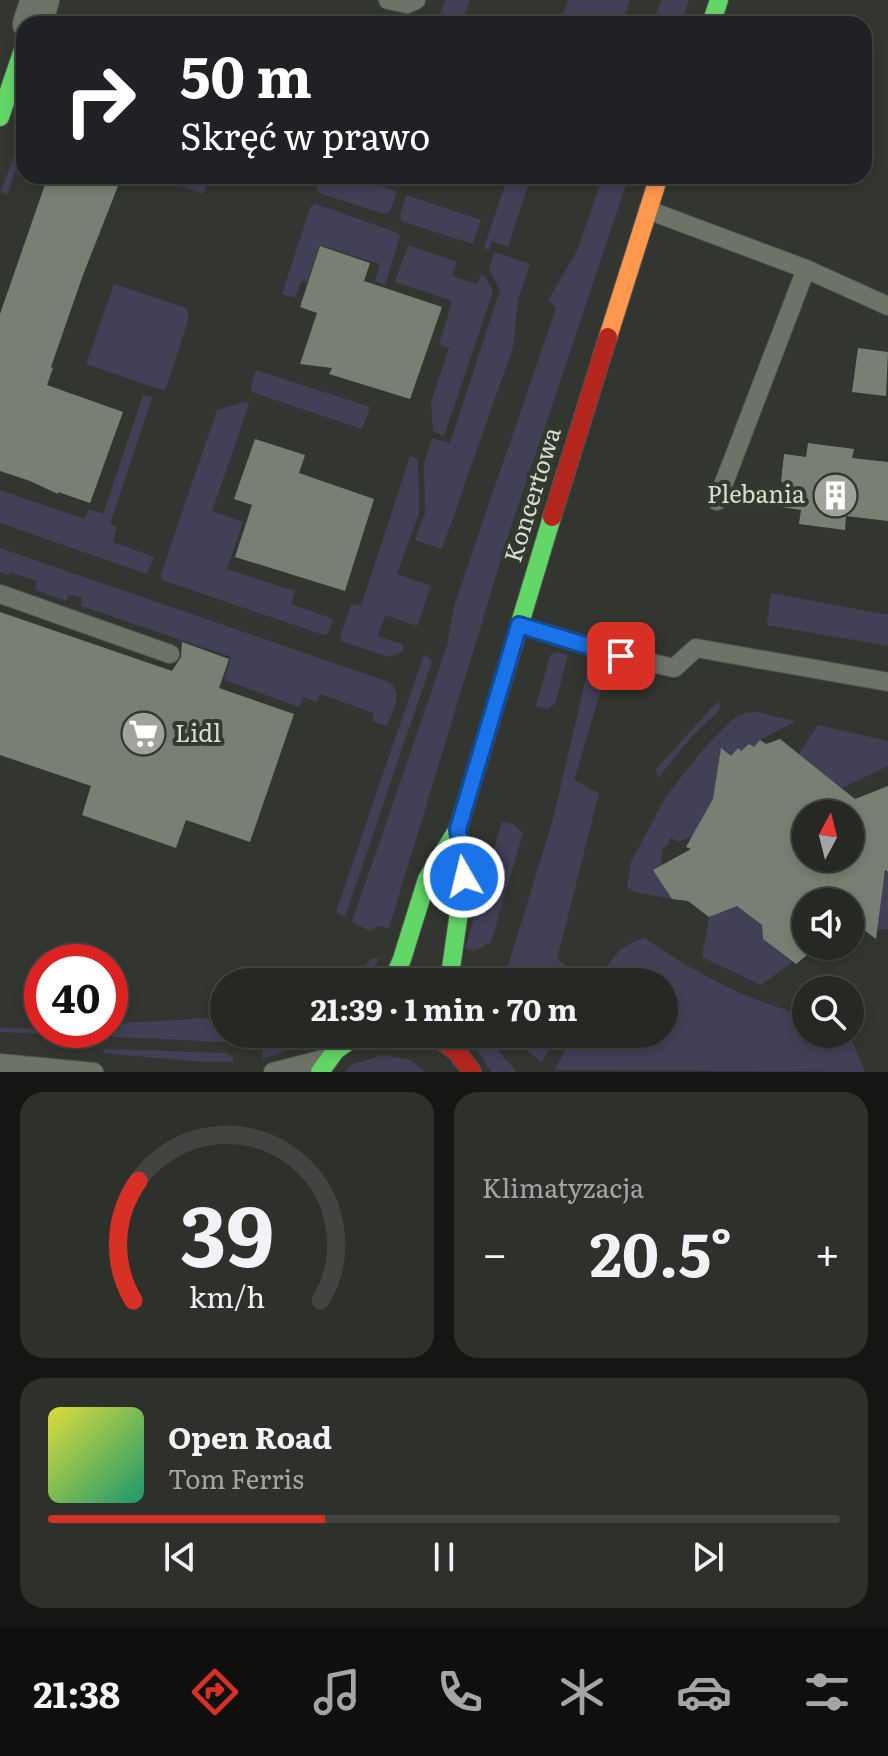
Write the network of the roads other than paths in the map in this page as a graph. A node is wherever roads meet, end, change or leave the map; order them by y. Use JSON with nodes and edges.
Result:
{"nodes":[{"id":1,"x":388,"y":0,"type":"edge"},
{"id":2,"x":416,"y":0,"type":"edge"},
{"id":3,"x":16,"y":70,"type":"edge"},
{"id":4,"x":0,"y":117,"type":"edge"},
{"id":5,"x":656,"y":184,"type":"edge"},
{"id":6,"x":648,"y":210,"type":"junction"},
{"id":7,"x":806,"y":269,"type":"junction"},
{"id":8,"x":888,"y":306,"type":"edge"},
{"id":9,"x":717,"y":501,"type":"dead end"},
{"id":10,"x":0,"y":594,"type":"edge"},
{"id":11,"x":519,"y":625,"type":"junction"},
{"id":12,"x":170,"y":654,"type":"dead end"},
{"id":13,"x":888,"y":682,"type":"edge"},
{"id":14,"x":458,"y":829,"type":"junction"},
{"id":15,"x":398,"y":968,"type":"edge"},
{"id":16,"x":451,"y":968,"type":"edge"},
{"id":17,"x":343,"y":1048,"type":"edge"},
{"id":18,"x":458,"y":1048,"type":"edge"},
{"id":19,"x":0,"y":1063,"type":"edge"},
{"id":20,"x":325,"y":1064,"type":"edge"},
{"id":21,"x":89,"y":1072,"type":"edge"},
{"id":22,"x":273,"y":1072,"type":"edge"},
{"id":23,"x":472,"y":1072,"type":"edge"}],
"edges":[{"from":1,"to":2,"type":"lane"},
{"from":3,"to":4,"type":"street"},
{"from":5,"to":6,"type":"street","name":"Koncertowa"},
{"from":6,"to":7,"type":"lane"},
{"from":6,"to":11,"type":"street","name":"Koncertowa"},
{"from":7,"to":8,"type":"lane"},
{"from":7,"to":9,"type":"lane"},
{"from":10,"to":12,"type":"lane"},
{"from":11,"to":13,"type":"lane"},
{"from":11,"to":14,"type":"street","name":"Koncertowa"},
{"from":14,"to":15,"type":"street","name":"Koncertowa"},
{"from":14,"to":16,"type":"street","name":"Koncertowa"},
{"from":17,"to":20,"type":"street"},
{"from":18,"to":23,"type":"street"},
{"from":19,"to":21,"type":"lane"},
{"from":20,"to":22,"type":"lane"}]}
